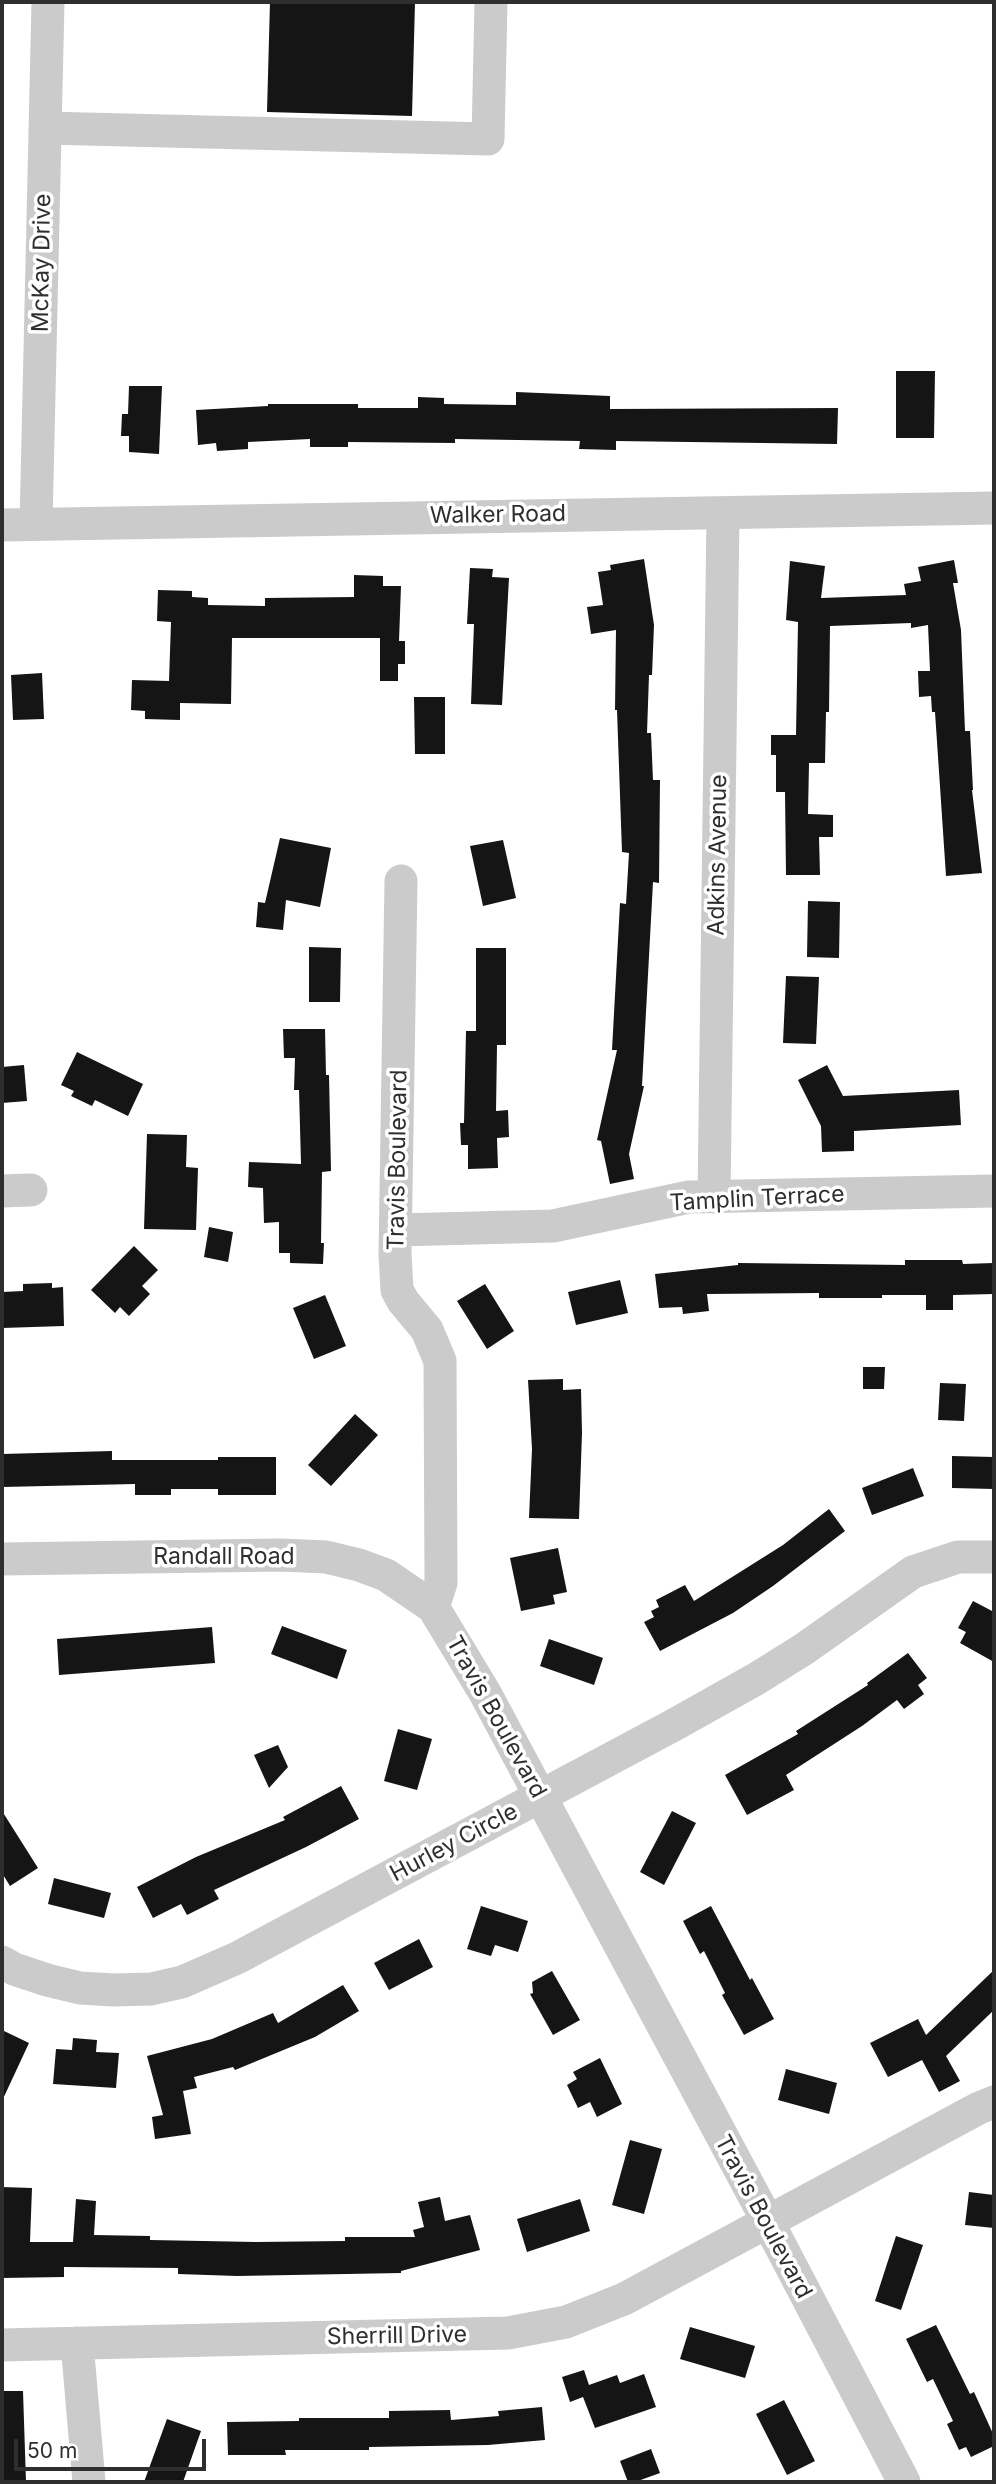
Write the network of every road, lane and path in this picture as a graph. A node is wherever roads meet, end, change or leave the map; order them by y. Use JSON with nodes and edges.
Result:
{"nodes":[{"id":1,"x":48,"y":2,"type":"edge"},
{"id":2,"x":491,"y":2,"type":"edge"},
{"id":3,"x":46,"y":128,"type":"junction"},
{"id":4,"x":994,"y":508,"type":"edge"},
{"id":5,"x":723,"y":514,"type":"junction"},
{"id":6,"x":36,"y":524,"type":"junction"},
{"id":7,"x":2,"y":525,"type":"edge"},
{"id":8,"x":401,"y":881,"type":"dead end"},
{"id":9,"x":994,"y":1191,"type":"edge"},
{"id":10,"x":714,"y":1197,"type":"junction"},
{"id":11,"x":397,"y":1230,"type":"junction"},
{"id":12,"x":994,"y":1557,"type":"edge"},
{"id":13,"x":2,"y":1559,"type":"edge"},
{"id":14,"x":433,"y":1607,"type":"junction"},
{"id":15,"x":541,"y":1797,"type":"junction"},
{"id":16,"x":2,"y":1962,"type":"edge"},
{"id":17,"x":994,"y":2102,"type":"edge"},
{"id":18,"x":768,"y":2222,"type":"junction"},
{"id":19,"x":77,"y":2343,"type":"junction"},
{"id":20,"x":2,"y":2345,"type":"edge"},
{"id":21,"x":89,"y":2482,"type":"edge"},
{"id":22,"x":904,"y":2482,"type":"edge"}],
"edges":[{"from":1,"to":3,"type":"street","name":"McKay Drive"},
{"from":2,"to":3,"type":"street"},
{"from":3,"to":6,"type":"street","name":"McKay Drive"},
{"from":4,"to":5,"type":"street","name":"Walker Road"},
{"from":5,"to":6,"type":"street","name":"Walker Road"},
{"from":5,"to":10,"type":"street","name":"Adkins Avenue"},
{"from":6,"to":7,"type":"street","name":"Walker Road"},
{"from":8,"to":11,"type":"street","name":"Travis Boulevard"},
{"from":9,"to":10,"type":"street","name":"Tamplin Terrace"},
{"from":10,"to":11,"type":"street","name":"Tamplin Terrace"},
{"from":11,"to":14,"type":"street","name":"Travis Boulevard"},
{"from":12,"to":15,"type":"street","name":"Hurley Circle"},
{"from":13,"to":14,"type":"street","name":"Randall Road"},
{"from":14,"to":15,"type":"street","name":"Travis Boulevard"},
{"from":15,"to":16,"type":"street","name":"Hurley Circle"},
{"from":15,"to":18,"type":"street","name":"Travis Boulevard"},
{"from":17,"to":18,"type":"street"},
{"from":18,"to":19,"type":"street","name":"Sherrill Drive"},
{"from":18,"to":22,"type":"street","name":"Travis Boulevard"},
{"from":19,"to":20,"type":"street","name":"Sherrill Drive"},
{"from":19,"to":21,"type":"street"}]}
